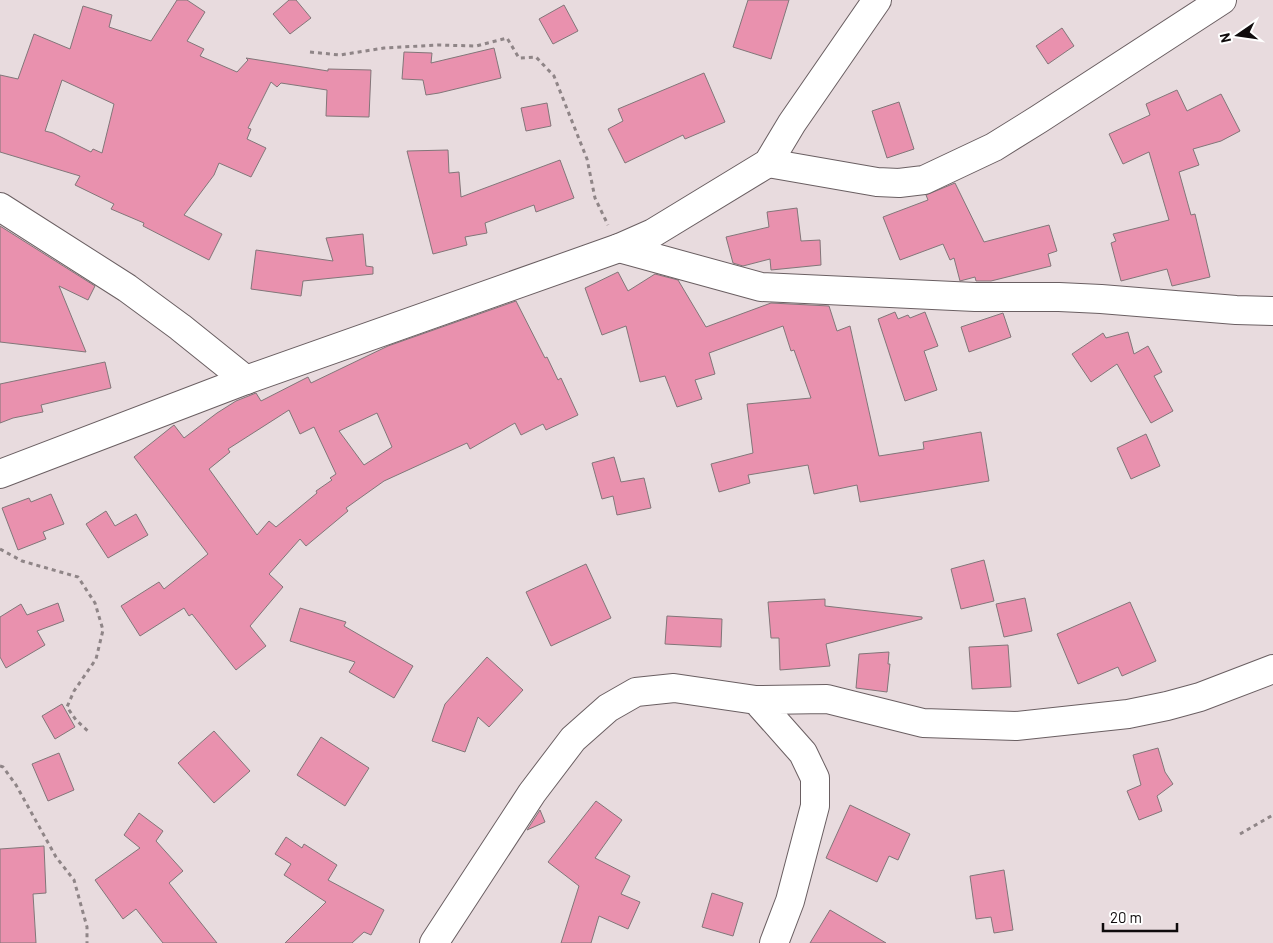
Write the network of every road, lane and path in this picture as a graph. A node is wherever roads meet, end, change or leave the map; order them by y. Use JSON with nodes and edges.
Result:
{"nodes":[{"id":1,"x":877,"y":0,"type":"edge"},
{"id":2,"x":1222,"y":0,"type":"edge"},
{"id":3,"x":310,"y":52,"type":"dead end"},
{"id":4,"x":768,"y":163,"type":"junction"},
{"id":5,"x":0,"y":207,"type":"edge"},
{"id":6,"x":619,"y":248,"type":"junction"},
{"id":7,"x":1273,"y":311,"type":"edge"},
{"id":8,"x":246,"y":380,"type":"junction"},
{"id":9,"x":0,"y":474,"type":"edge"},
{"id":10,"x":0,"y":549,"type":"edge"},
{"id":11,"x":1273,"y":669,"type":"edge"},
{"id":12,"x":756,"y":700,"type":"junction"},
{"id":13,"x":89,"y":732,"type":"dead end"},
{"id":14,"x":0,"y":766,"type":"edge"},
{"id":15,"x":1273,"y":814,"type":"edge"},
{"id":16,"x":1240,"y":834,"type":"dead end"},
{"id":17,"x":87,"y":943,"type":"edge"},
{"id":18,"x":434,"y":943,"type":"edge"},
{"id":19,"x":774,"y":943,"type":"edge"}],
"edges":[{"from":1,"to":4,"type":"street"},
{"from":2,"to":4,"type":"street"},
{"from":3,"to":6,"type":"path"},
{"from":4,"to":6,"type":"street"},
{"from":5,"to":8,"type":"street"},
{"from":6,"to":7,"type":"street"},
{"from":6,"to":8,"type":"street"},
{"from":8,"to":9,"type":"street"},
{"from":10,"to":13,"type":"path"},
{"from":11,"to":12,"type":"street"},
{"from":12,"to":18,"type":"street"},
{"from":12,"to":19,"type":"street"},
{"from":14,"to":17,"type":"path"},
{"from":15,"to":16,"type":"path"}]}
